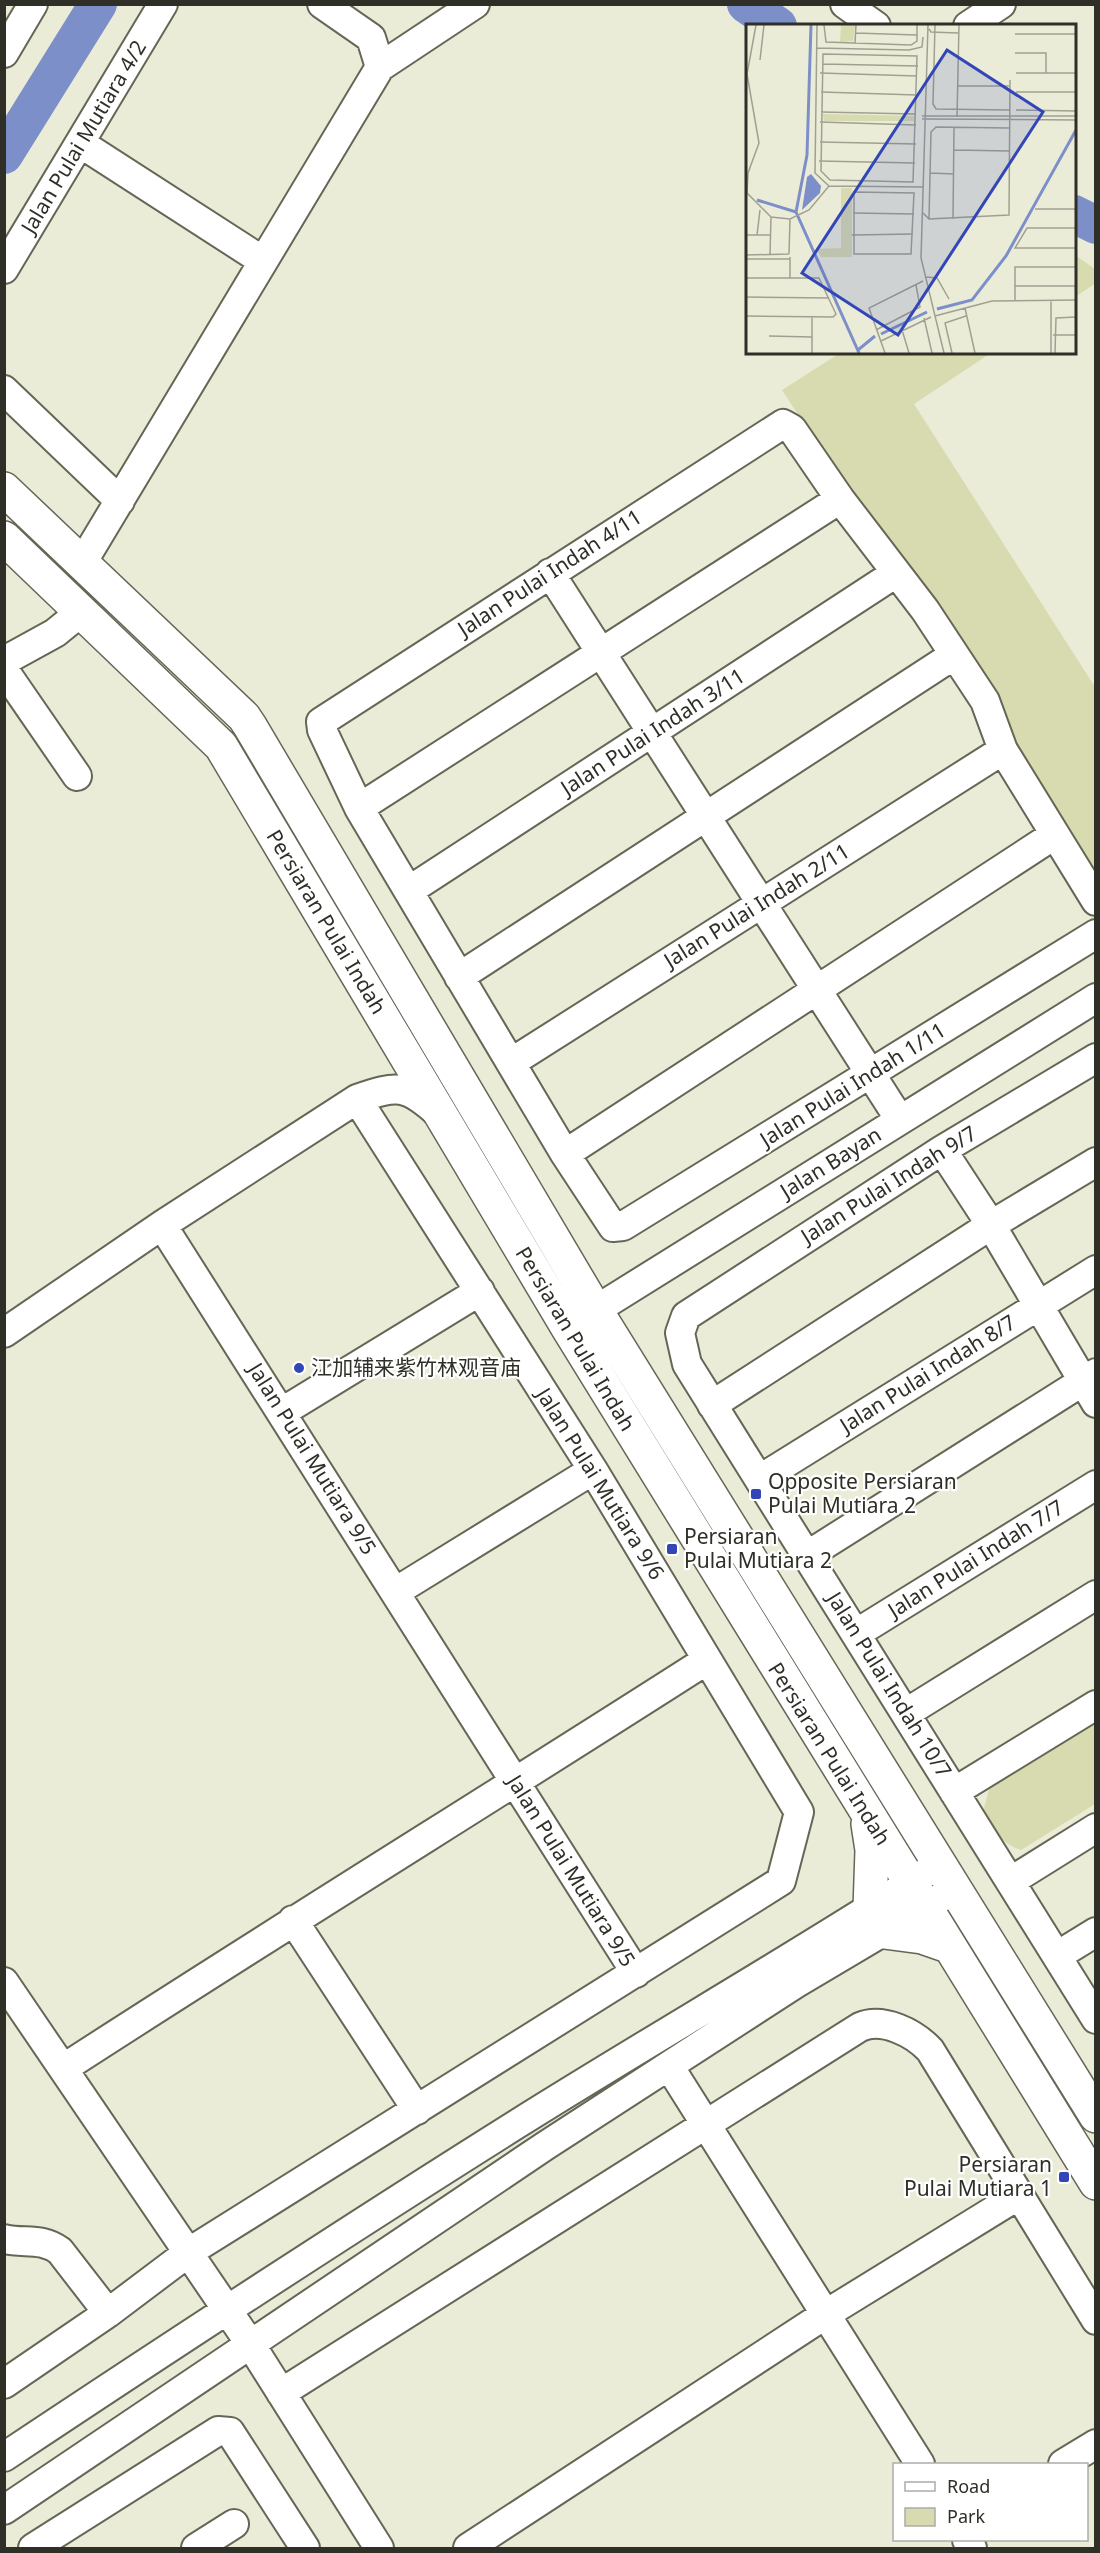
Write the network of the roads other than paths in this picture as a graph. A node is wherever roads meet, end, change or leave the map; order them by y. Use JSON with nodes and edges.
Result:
{"nodes":[{"id":1,"x":33,"y":4,"type":"edge"},
{"id":2,"x":163,"y":4,"type":"edge"},
{"id":3,"x":322,"y":4,"type":"edge"},
{"id":4,"x":475,"y":4,"type":"edge"},
{"id":5,"x":845,"y":4,"type":"edge"},
{"id":6,"x":1001,"y":4,"type":"edge"},
{"id":7,"x":873,"y":24,"type":"edge"},
{"id":8,"x":971,"y":24,"type":"edge"},
{"id":9,"x":4,"y":53,"type":"edge"},
{"id":10,"x":380,"y":67,"type":"junction"},
{"id":11,"x":80,"y":143,"type":"junction"},
{"id":12,"x":263,"y":261,"type":"junction"},
{"id":13,"x":4,"y":270,"type":"edge"},
{"id":14,"x":4,"y":390,"type":"edge"},
{"id":15,"x":4,"y":489,"type":"edge"},
{"id":16,"x":840,"y":499,"type":"junction"},
{"id":17,"x":120,"y":501,"type":"junction"},
{"id":18,"x":4,"y":525,"type":"edge"},
{"id":19,"x":4,"y":538,"type":"edge"},
{"id":20,"x":82,"y":563,"type":"junction"},
{"id":21,"x":550,"y":573,"type":"junction"},
{"id":22,"x":896,"y":573,"type":"junction"},
{"id":23,"x":81,"y":612,"type":"junction"},
{"id":24,"x":600,"y":653,"type":"junction"},
{"id":25,"x":954,"y":655,"type":"junction"},
{"id":26,"x":4,"y":661,"type":"edge"},
{"id":27,"x":4,"y":670,"type":"edge"},
{"id":28,"x":146,"y":673,"type":"junction"},
{"id":29,"x":652,"y":733,"type":"junction"},
{"id":30,"x":1003,"y":750,"type":"junction"},
{"id":31,"x":77,"y":776,"type":"dead end"},
{"id":32,"x":359,"y":808,"type":"junction"},
{"id":33,"x":706,"y":816,"type":"junction"},
{"id":34,"x":1054,"y":835,"type":"junction"},
{"id":35,"x":410,"y":890,"type":"junction"},
{"id":36,"x":1095,"y":901,"type":"edge"},
{"id":37,"x":762,"y":903,"type":"junction"},
{"id":38,"x":1095,"y":934,"type":"edge"},
{"id":39,"x":459,"y":977,"type":"junction"},
{"id":40,"x":817,"y":987,"type":"junction"},
{"id":41,"x":1095,"y":998,"type":"edge"},
{"id":42,"x":1095,"y":1058,"type":"edge"},
{"id":43,"x":512,"y":1062,"type":"junction"},
{"id":44,"x":873,"y":1074,"type":"junction"},
{"id":45,"x":357,"y":1099,"type":"junction"},
{"id":46,"x":443,"y":1118,"type":"junction"},
{"id":47,"x":900,"y":1120,"type":"junction"},
{"id":48,"x":942,"y":1150,"type":"junction"},
{"id":49,"x":565,"y":1154,"type":"junction"},
{"id":50,"x":1095,"y":1162,"type":"edge"},
{"id":51,"x":162,"y":1225,"type":"junction"},
{"id":52,"x":991,"y":1225,"type":"junction"},
{"id":53,"x":1095,"y":1270,"type":"edge"},
{"id":54,"x":480,"y":1291,"type":"junction"},
{"id":55,"x":1037,"y":1306,"type":"junction"},
{"id":56,"x":595,"y":1309,"type":"junction"},
{"id":57,"x":686,"y":1316,"type":"joint"},
{"id":58,"x":568,"y":1328,"type":"junction"},
{"id":59,"x":4,"y":1333,"type":"edge"},
{"id":60,"x":1091,"y":1386,"type":"edge"},
{"id":61,"x":712,"y":1405,"type":"junction"},
{"id":62,"x":282,"y":1412,"type":"junction"},
{"id":63,"x":593,"y":1470,"type":"junction"},
{"id":64,"x":760,"y":1479,"type":"junction"},
{"id":65,"x":1095,"y":1485,"type":"edge"},
{"id":66,"x":808,"y":1555,"type":"junction"},
{"id":67,"x":395,"y":1592,"type":"junction"},
{"id":68,"x":1095,"y":1595,"type":"edge"},
{"id":69,"x":857,"y":1633,"type":"junction"},
{"id":70,"x":707,"y":1660,"type":"junction"},
{"id":71,"x":1095,"y":1706,"type":"edge"},
{"id":72,"x":906,"y":1713,"type":"junction"},
{"id":73,"x":515,"y":1783,"type":"junction"},
{"id":74,"x":954,"y":1792,"type":"junction"},
{"id":75,"x":867,"y":1816,"type":"junction"},
{"id":76,"x":1095,"y":1828,"type":"edge"},
{"id":77,"x":947,"y":1877,"type":"junction"},
{"id":78,"x":1011,"y":1881,"type":"junction"},
{"id":79,"x":916,"y":1896,"type":"junction"},
{"id":80,"x":292,"y":1920,"type":"junction"},
{"id":81,"x":877,"y":1920,"type":"junction"},
{"id":82,"x":1095,"y":1932,"type":"edge"},
{"id":83,"x":948,"y":1946,"type":"junction"},
{"id":84,"x":1057,"y":1956,"type":"junction"},
{"id":85,"x":636,"y":1973,"type":"junction"},
{"id":86,"x":4,"y":1982,"type":"edge"},
{"id":87,"x":1095,"y":2019,"type":"edge"},
{"id":88,"x":669,"y":2066,"type":"junction"},
{"id":89,"x":64,"y":2068,"type":"junction"},
{"id":90,"x":417,"y":2110,"type":"junction"},
{"id":91,"x":1095,"y":2116,"type":"edge"},
{"id":92,"x":706,"y":2125,"type":"junction"},
{"id":93,"x":1095,"y":2183,"type":"edge"},
{"id":94,"x":1019,"y":2195,"type":"junction"},
{"id":95,"x":4,"y":2239,"type":"edge"},
{"id":96,"x":189,"y":2252,"type":"junction"},
{"id":97,"x":227,"y":2309,"type":"junction"},
{"id":98,"x":108,"y":2313,"type":"junction"},
{"id":99,"x":826,"y":2314,"type":"junction"},
{"id":100,"x":1095,"y":2320,"type":"edge"},
{"id":101,"x":251,"y":2345,"type":"junction"},
{"id":102,"x":4,"y":2384,"type":"edge"},
{"id":103,"x":281,"y":2393,"type":"junction"},
{"id":104,"x":1095,"y":2444,"type":"edge"},
{"id":105,"x":4,"y":2457,"type":"edge"},
{"id":106,"x":919,"y":2463,"type":"edge"},
{"id":107,"x":1065,"y":2463,"type":"edge"},
{"id":108,"x":4,"y":2510,"type":"edge"},
{"id":109,"x":234,"y":2524,"type":"dead end"},
{"id":110,"x":33,"y":2548,"type":"edge"},
{"id":111,"x":196,"y":2548,"type":"edge"},
{"id":112,"x":305,"y":2548,"type":"edge"},
{"id":113,"x":379,"y":2548,"type":"edge"},
{"id":114,"x":468,"y":2548,"type":"edge"}],
"edges":[{"from":1,"to":9,"type":"street"},
{"from":2,"to":11,"type":"street","name":"Jalan Pulai Mutiara 4/2"},
{"from":3,"to":10,"type":"street"},
{"from":4,"to":10,"type":"street"},
{"from":5,"to":7,"type":"street"},
{"from":6,"to":8,"type":"street"},
{"from":10,"to":12,"type":"street"},
{"from":11,"to":12,"type":"street"},
{"from":11,"to":13,"type":"street","name":"Jalan Pulai Mutiara 4/2"},
{"from":12,"to":17,"type":"street"},
{"from":14,"to":17,"type":"street"},
{"from":15,"to":20,"type":"main road","name":"Persiaran Pulai Indah"},
{"from":16,"to":21,"type":"street","name":"Jalan Pulai Indah 4/11"},
{"from":16,"to":22,"type":"street"},
{"from":16,"to":24,"type":"street"},
{"from":17,"to":20,"type":"street"},
{"from":18,"to":20,"type":"main road"},
{"from":19,"to":23,"type":"main road","name":"Persiaran Pulai Indah"},
{"from":20,"to":28,"type":"main road"},
{"from":20,"to":56,"type":"main road","name":"Persiaran Pulai Indah"},
{"from":21,"to":24,"type":"street"},
{"from":21,"to":32,"type":"street","name":"Jalan Pulai Indah 4/11"},
{"from":22,"to":25,"type":"street"},
{"from":22,"to":29,"type":"street","name":"Jalan Pulai Indah 3/11"},
{"from":23,"to":26,"type":"street"},
{"from":23,"to":28,"type":"main road","name":"Persiaran Pulai Indah"},
{"from":24,"to":29,"type":"street"},
{"from":24,"to":32,"type":"street"},
{"from":25,"to":30,"type":"street"},
{"from":25,"to":33,"type":"street"},
{"from":27,"to":31,"type":"street"},
{"from":28,"to":46,"type":"main road","name":"Persiaran Pulai Indah"},
{"from":29,"to":33,"type":"street"},
{"from":29,"to":35,"type":"street","name":"Jalan Pulai Indah 3/11"},
{"from":30,"to":34,"type":"street"},
{"from":30,"to":37,"type":"street","name":"Jalan Pulai Indah 2/11"},
{"from":32,"to":35,"type":"street"},
{"from":33,"to":37,"type":"street"},
{"from":33,"to":39,"type":"street"},
{"from":34,"to":36,"type":"street"},
{"from":34,"to":40,"type":"street"},
{"from":35,"to":39,"type":"street"},
{"from":37,"to":40,"type":"street"},
{"from":37,"to":43,"type":"street","name":"Jalan Pulai Indah 2/11"},
{"from":38,"to":44,"type":"street","name":"Jalan Pulai Indah 1/11"},
{"from":39,"to":43,"type":"street"},
{"from":40,"to":44,"type":"street"},
{"from":40,"to":49,"type":"street"},
{"from":41,"to":47,"type":"street","name":"Jalan Bayan"},
{"from":42,"to":48,"type":"street","name":"Jalan Pulai Indah 9/7"},
{"from":43,"to":49,"type":"street"},
{"from":44,"to":47,"type":"street"},
{"from":44,"to":49,"type":"street","name":"Jalan Pulai Indah 1/11"},
{"from":45,"to":46,"type":"street"},
{"from":45,"to":51,"type":"street"},
{"from":45,"to":54,"type":"street","name":"Jalan Pulai Mutiara 9/6"},
{"from":46,"to":58,"type":"main road","name":"Persiaran Pulai Indah"},
{"from":47,"to":56,"type":"street","name":"Jalan Bayan"},
{"from":48,"to":52,"type":"street"},
{"from":48,"to":57,"type":"street","name":"Jalan Pulai Indah 9/7"},
{"from":50,"to":52,"type":"street"},
{"from":51,"to":59,"type":"street"},
{"from":51,"to":62,"type":"street","name":"Jalan Pulai Mutiara 9/5"},
{"from":52,"to":55,"type":"street"},
{"from":52,"to":61,"type":"street"},
{"from":53,"to":55,"type":"street","name":"Jalan Pulai Indah 8/7"},
{"from":54,"to":62,"type":"street"},
{"from":54,"to":63,"type":"street","name":"Jalan Pulai Mutiara 9/6"},
{"from":55,"to":60,"type":"street"},
{"from":55,"to":64,"type":"street","name":"Jalan Pulai Indah 8/7"},
{"from":56,"to":58,"type":"street","name":"Jalan Bayan"},
{"from":56,"to":77,"type":"main road","name":"Persiaran Pulai Indah"},
{"from":57,"to":61,"type":"street","name":"Jalan Pulai Indah 10/7"},
{"from":58,"to":75,"type":"main road","name":"Persiaran Pulai Indah"},
{"from":60,"to":66,"type":"street"},
{"from":61,"to":64,"type":"street","name":"Jalan Pulai Indah 10/7"},
{"from":62,"to":67,"type":"street","name":"Jalan Pulai Mutiara 9/5"},
{"from":63,"to":67,"type":"street"},
{"from":63,"to":70,"type":"street","name":"Jalan Pulai Mutiara 9/6"},
{"from":64,"to":66,"type":"street","name":"Jalan Pulai Indah 10/7"},
{"from":65,"to":69,"type":"street","name":"Jalan Pulai Indah 7/7"},
{"from":66,"to":69,"type":"street","name":"Jalan Pulai Indah 10/7"},
{"from":67,"to":73,"type":"street","name":"Jalan Pulai Mutiara 9/5"},
{"from":68,"to":72,"type":"street"},
{"from":69,"to":72,"type":"street","name":"Jalan Pulai Indah 10/7"},
{"from":70,"to":73,"type":"street"},
{"from":70,"to":85,"type":"street","name":"Jalan Pulai Mutiara 9/6"},
{"from":71,"to":74,"type":"street"},
{"from":72,"to":74,"type":"street","name":"Jalan Pulai Indah 10/7"},
{"from":73,"to":80,"type":"street"},
{"from":73,"to":85,"type":"street","name":"Jalan Pulai Mutiara 9/5"},
{"from":74,"to":78,"type":"street","name":"Jalan Pulai Indah 10/7"},
{"from":75,"to":79,"type":"main road","name":"Persiaran Pulai Indah"},
{"from":75,"to":81,"type":"main road"},
{"from":76,"to":78,"type":"street"},
{"from":77,"to":79,"type":"street"},
{"from":77,"to":91,"type":"main road","name":"Persiaran Pulai Indah"},
{"from":78,"to":84,"type":"street","name":"Jalan Pulai Indah 10/7"},
{"from":79,"to":81,"type":"street"},
{"from":79,"to":83,"type":"main road","name":"Persiaran Pulai Indah"},
{"from":80,"to":89,"type":"street"},
{"from":80,"to":90,"type":"street"},
{"from":81,"to":83,"type":"main road"},
{"from":81,"to":88,"type":"street"},
{"from":81,"to":97,"type":"street"},
{"from":82,"to":84,"type":"street"},
{"from":83,"to":93,"type":"main road","name":"Persiaran Pulai Indah"},
{"from":84,"to":87,"type":"street","name":"Jalan Pulai Indah 10/7"},
{"from":85,"to":90,"type":"street"},
{"from":86,"to":89,"type":"street"},
{"from":88,"to":92,"type":"street"},
{"from":88,"to":101,"type":"street"},
{"from":89,"to":96,"type":"street"},
{"from":90,"to":96,"type":"street"},
{"from":92,"to":94,"type":"street"},
{"from":92,"to":99,"type":"street"},
{"from":92,"to":103,"type":"street"},
{"from":94,"to":99,"type":"street"},
{"from":94,"to":100,"type":"street"},
{"from":95,"to":98,"type":"street"},
{"from":96,"to":97,"type":"street"},
{"from":96,"to":98,"type":"street"},
{"from":97,"to":101,"type":"street"},
{"from":97,"to":105,"type":"street"},
{"from":98,"to":102,"type":"street"},
{"from":99,"to":106,"type":"street"},
{"from":99,"to":114,"type":"street"},
{"from":101,"to":103,"type":"street"},
{"from":101,"to":108,"type":"street"},
{"from":103,"to":113,"type":"street"},
{"from":104,"to":107,"type":"street"},
{"from":109,"to":111,"type":"street"},
{"from":110,"to":112,"type":"street"}]}
